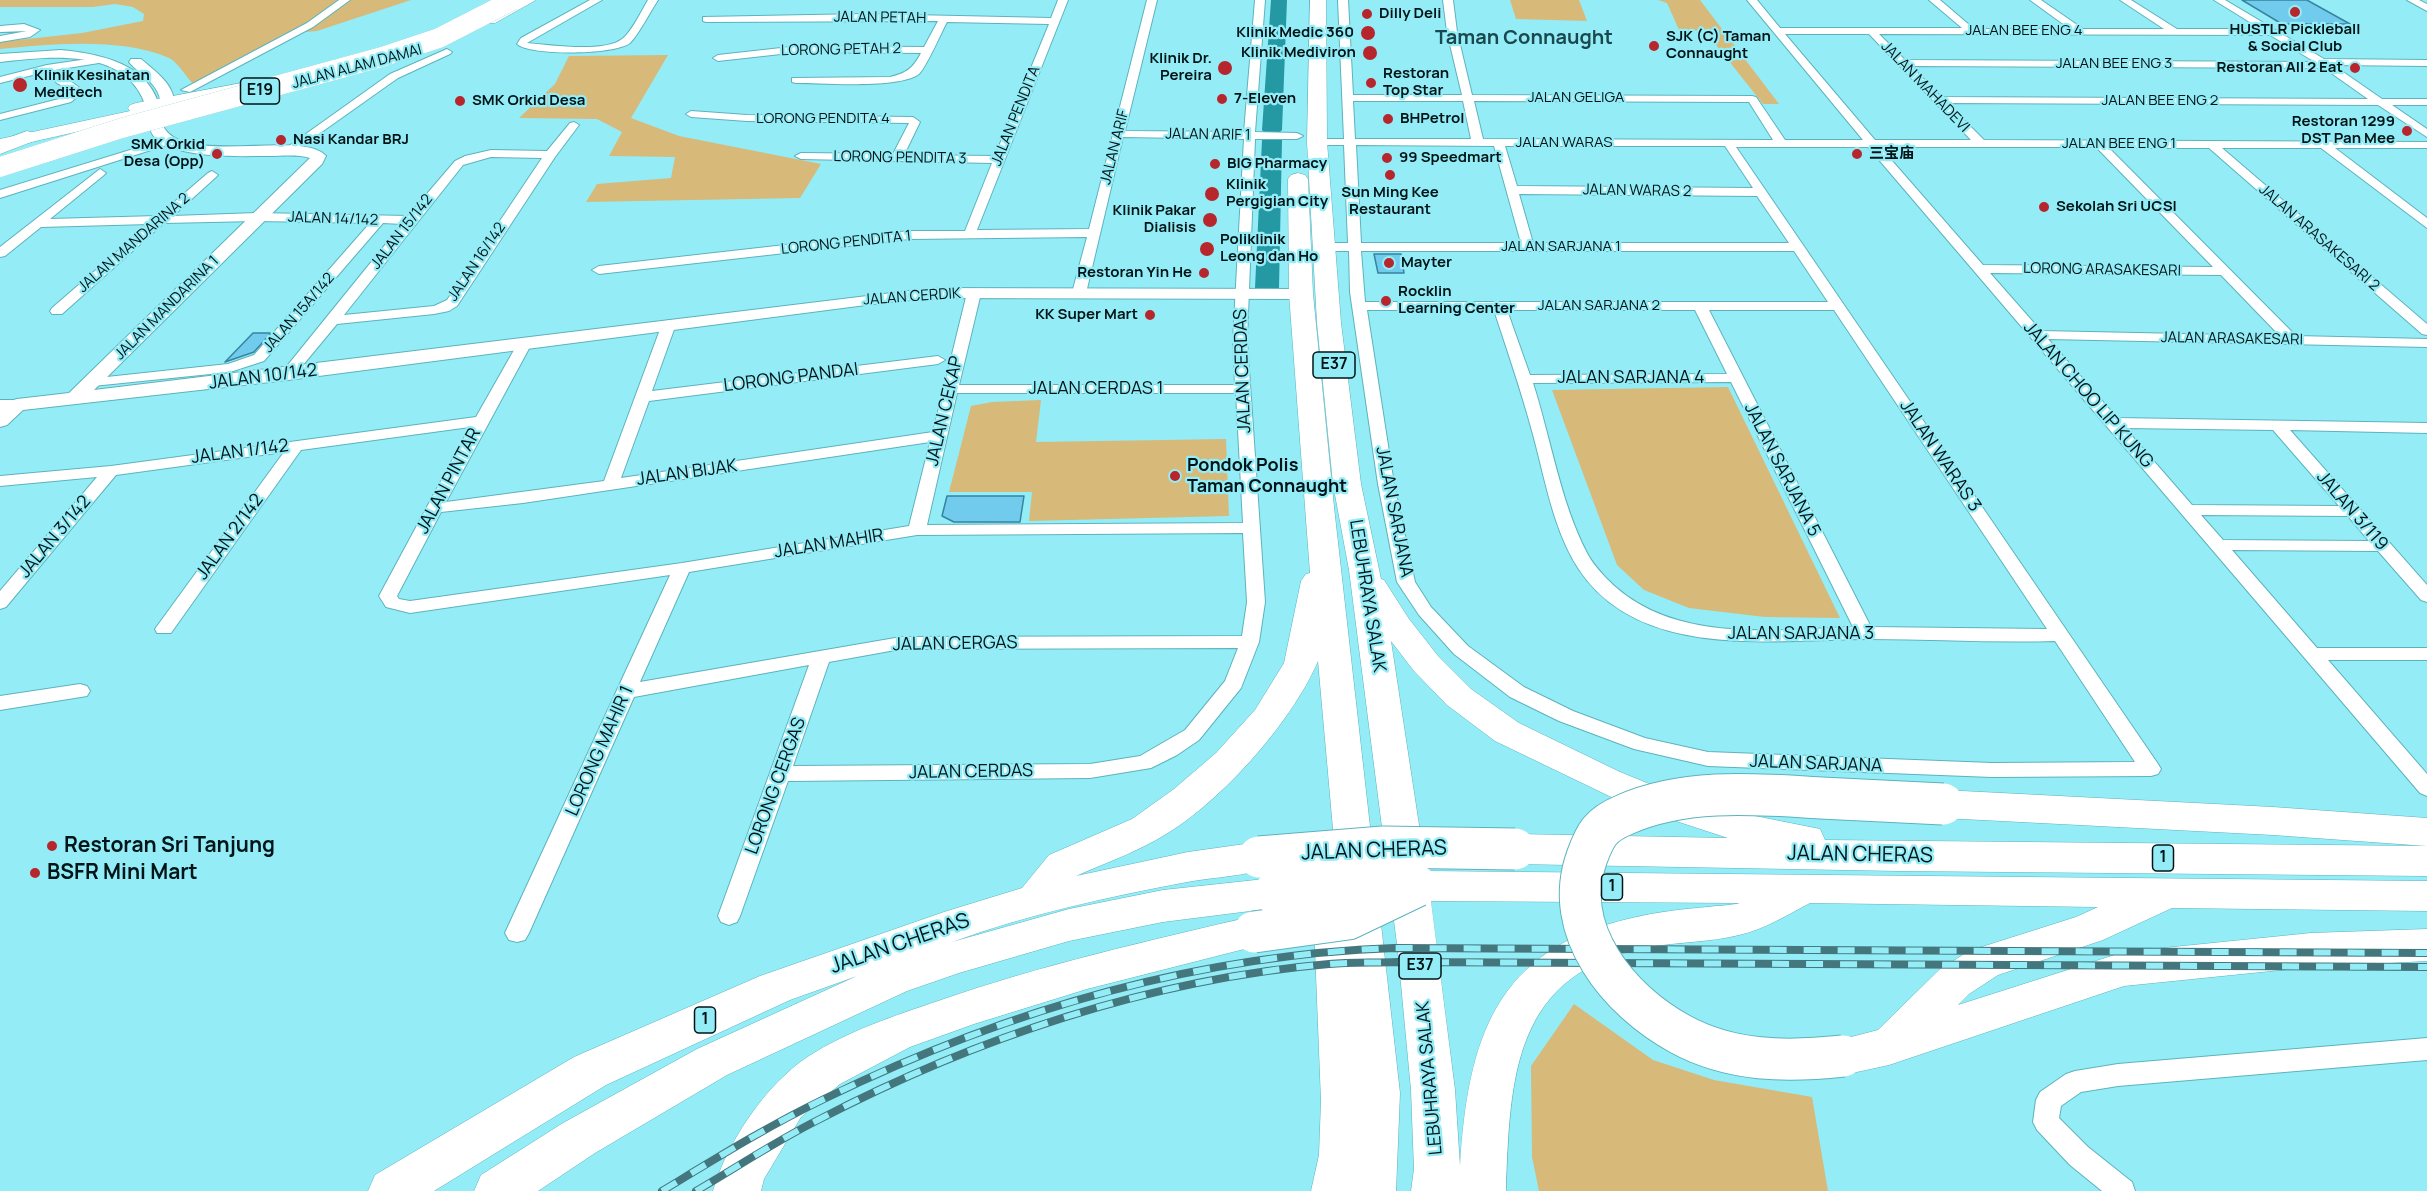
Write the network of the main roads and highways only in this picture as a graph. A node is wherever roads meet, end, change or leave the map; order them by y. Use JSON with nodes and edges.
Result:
{"nodes":[{"id":1,"x":514,"y":0,"type":"edge"},
{"id":2,"x":529,"y":0,"type":"edge"},
{"id":3,"x":1300,"y":0,"type":"edge"},
{"id":4,"x":1318,"y":0,"type":"edge"},
{"id":5,"x":161,"y":83,"type":"road end"},
{"id":6,"x":144,"y":87,"type":"road end"},
{"id":7,"x":210,"y":98,"type":"junction"},
{"id":8,"x":160,"y":118,"type":"junction"},
{"id":9,"x":55,"y":125,"type":"junction"},
{"id":10,"x":128,"y":131,"type":"junction"},
{"id":11,"x":0,"y":137,"type":"edge"},
{"id":12,"x":27,"y":137,"type":"joint"},
{"id":13,"x":1307,"y":139,"type":"junction"},
{"id":14,"x":0,"y":146,"type":"edge"},
{"id":15,"x":0,"y":158,"type":"edge"},
{"id":16,"x":0,"y":167,"type":"edge"},
{"id":17,"x":0,"y":174,"type":"edge"},
{"id":18,"x":1324,"y":549,"type":"junction"},
{"id":19,"x":1364,"y":570,"type":"junction"},
{"id":20,"x":1340,"y":715,"type":"junction"},
{"id":21,"x":2427,"y":832,"type":"edge"},
{"id":22,"x":1899,"y":856,"type":"junction"},
{"id":23,"x":2427,"y":861,"type":"edge"},
{"id":24,"x":1417,"y":886,"type":"junction"},
{"id":25,"x":1807,"y":888,"type":"junction"},
{"id":26,"x":2164,"y":894,"type":"junction"},
{"id":27,"x":2427,"y":896,"type":"edge"},
{"id":28,"x":1035,"y":900,"type":"junction"},
{"id":29,"x":2427,"y":945,"type":"edge"},
{"id":30,"x":1888,"y":1046,"type":"junction"},
{"id":31,"x":393,"y":1190,"type":"edge"},
{"id":32,"x":498,"y":1191,"type":"edge"},
{"id":33,"x":737,"y":1191,"type":"edge"},
{"id":34,"x":1335,"y":1191,"type":"edge"},
{"id":35,"x":1372,"y":1191,"type":"edge"},
{"id":36,"x":1435,"y":1191,"type":"edge"},
{"id":37,"x":1482,"y":1191,"type":"edge"}],
"edges":[{"from":1,"to":7,"type":"main road","name":"JALAN ALAM DAMAI"},
{"from":1,"to":10,"type":"highway","number":"E19","bridge":true},
{"from":1,"to":16,"type":"highway","number":"E19","bridge":true},
{"from":2,"to":7,"type":"main road","name":"JALAN ALAM DAMAI"},
{"from":3,"to":13,"type":"highway","name":"LEBUHRAYA SALAK","number":"E37"},
{"from":4,"to":13,"type":"highway","name":"LEBUHRAYA SALAK","number":"E37"},
{"from":5,"to":7,"type":"main road"},
{"from":6,"to":9,"type":"main road"},
{"from":7,"to":8,"type":"main road","name":"JALAN ALAM DAMAI"},
{"from":7,"to":8,"type":"main road"},
{"from":8,"to":9,"type":"main road","name":"JALAN ALAM DAMAI"},
{"from":8,"to":12,"type":"main road"},
{"from":9,"to":11,"type":"main road","name":"JALAN ALAM DAMAI"},
{"from":10,"to":15,"type":"highway","bridge":true},
{"from":10,"to":17,"type":"highway","number":"E19"},
{"from":12,"to":14,"type":"highway"},
{"from":13,"to":18,"type":"highway","name":"LEBUHRAYA SALAK","number":"E37"},
{"from":13,"to":19,"type":"highway","name":"LEBUHRAYA SALAK","number":"E37"},
{"from":18,"to":20,"type":"highway","name":"LEBUHRAYA SALAK","number":"E37"},
{"from":18,"to":28,"type":"highway"},
{"from":19,"to":22,"type":"highway"},
{"from":19,"to":36,"type":"highway","name":"LEBUHRAYA SALAK","number":"E37"},
{"from":20,"to":34,"type":"highway"},
{"from":20,"to":35,"type":"highway","name":"LEBUHRAYA SALAK","number":"E37"},
{"from":21,"to":30,"type":"highway","bridge":true},
{"from":22,"to":23,"type":"highway","name":"JALAN CHERAS","number":"1"},
{"from":22,"to":28,"type":"highway","name":"JALAN CHERAS","number":"1","bridge":true},
{"from":24,"to":25,"type":"highway","name":"JALAN CHERAS","number":"1"},
{"from":24,"to":32,"type":"highway","name":"JALAN CHERAS","number":"1","bridge":true},
{"from":24,"to":33,"type":"highway","bridge":true},
{"from":25,"to":26,"type":"highway","name":"JALAN CHERAS","number":"1"},
{"from":25,"to":37,"type":"highway"},
{"from":26,"to":27,"type":"highway","name":"JALAN CHERAS","number":"1"},
{"from":26,"to":30,"type":"highway"},
{"from":28,"to":31,"type":"highway","name":"JALAN CHERAS","number":"1"},
{"from":29,"to":30,"type":"highway"}]}
